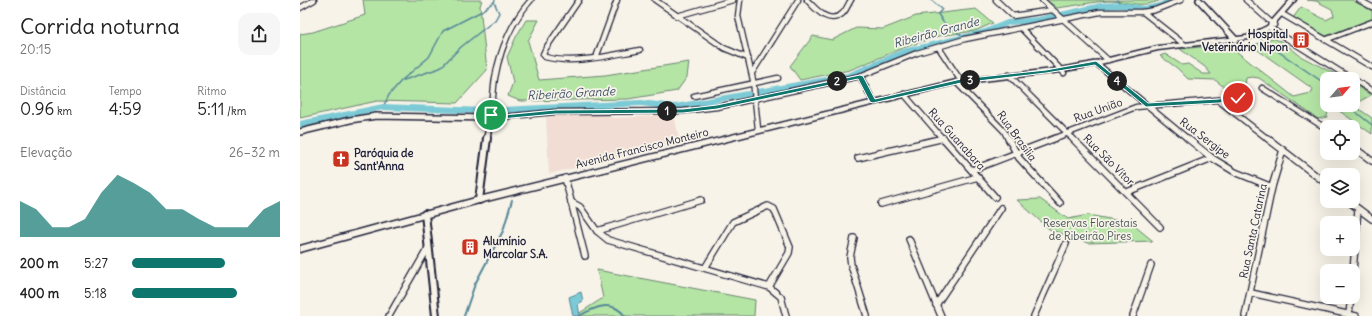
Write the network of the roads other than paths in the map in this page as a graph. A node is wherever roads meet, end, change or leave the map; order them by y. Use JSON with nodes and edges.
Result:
{"nodes":[{"id":1,"x":314,"y":0,"type":"edge"},
{"id":2,"x":531,"y":0,"type":"edge"},
{"id":3,"x":579,"y":0,"type":"edge"},
{"id":4,"x":618,"y":0,"type":"edge"},
{"id":5,"x":655,"y":0,"type":"edge"},
{"id":6,"x":734,"y":0,"type":"edge"},
{"id":7,"x":740,"y":0,"type":"edge"},
{"id":8,"x":798,"y":0,"type":"edge"},
{"id":9,"x":807,"y":0,"type":"edge"},
{"id":10,"x":851,"y":0,"type":"edge"},
{"id":11,"x":996,"y":0,"type":"edge"},
{"id":12,"x":1042,"y":0,"type":"edge"},
{"id":13,"x":1181,"y":0,"type":"edge"},
{"id":14,"x":1199,"y":0,"type":"edge"},
{"id":15,"x":1246,"y":0,"type":"edge"},
{"id":16,"x":1293,"y":0,"type":"edge"},
{"id":17,"x":1359,"y":0,"type":"edge"},
{"id":18,"x":1371,"y":0,"type":"edge"},
{"id":19,"x":1365,"y":3,"type":"junction"},
{"id":20,"x":1372,"y":7,"type":"edge"},
{"id":21,"x":300,"y":8,"type":"edge"},
{"id":22,"x":1052,"y":10,"type":"junction"},
{"id":23,"x":1143,"y":12,"type":"junction"},
{"id":24,"x":1282,"y":14,"type":"junction"},
{"id":25,"x":677,"y":16,"type":"junction"},
{"id":26,"x":1060,"y":17,"type":"junction"},
{"id":27,"x":1372,"y":22,"type":"edge"},
{"id":28,"x":1272,"y":27,"type":"junction"},
{"id":29,"x":1022,"y":28,"type":"junction"},
{"id":30,"x":1236,"y":40,"type":"junction"},
{"id":31,"x":1325,"y":40,"type":"junction"},
{"id":32,"x":1185,"y":45,"type":"junction"},
{"id":33,"x":939,"y":48,"type":"junction"},
{"id":34,"x":640,"y":50,"type":"dead end"},
{"id":35,"x":597,"y":55,"type":"junction"},
{"id":36,"x":748,"y":58,"type":"junction"},
{"id":37,"x":1108,"y":60,"type":"junction"},
{"id":38,"x":1096,"y":63,"type":"junction"},
{"id":39,"x":1372,"y":67,"type":"edge"},
{"id":40,"x":1063,"y":71,"type":"junction"},
{"id":41,"x":1342,"y":72,"type":"edge"},
{"id":42,"x":752,"y":73,"type":"junction"},
{"id":43,"x":860,"y":76,"type":"junction"},
{"id":44,"x":1010,"y":76,"type":"junction"},
{"id":45,"x":778,"y":78,"type":"dead end"},
{"id":46,"x":958,"y":81,"type":"junction"},
{"id":47,"x":753,"y":83,"type":"junction"},
{"id":48,"x":1360,"y":83,"type":"edge"},
{"id":49,"x":1262,"y":88,"type":"dead end"},
{"id":50,"x":1372,"y":91,"type":"edge"},
{"id":51,"x":904,"y":94,"type":"junction"},
{"id":52,"x":694,"y":96,"type":"dead end"},
{"id":53,"x":1238,"y":98,"type":"dead end"},
{"id":54,"x":755,"y":99,"type":"junction"},
{"id":55,"x":1219,"y":101,"type":"junction"},
{"id":56,"x":873,"y":102,"type":"junction"},
{"id":57,"x":1146,"y":105,"type":"junction"},
{"id":58,"x":491,"y":117,"type":"junction"},
{"id":59,"x":1320,"y":125,"type":"edge"},
{"id":60,"x":758,"y":129,"type":"junction"},
{"id":61,"x":300,"y":132,"type":"edge"},
{"id":62,"x":1067,"y":133,"type":"junction"},
{"id":63,"x":944,"y":138,"type":"junction"},
{"id":64,"x":1283,"y":150,"type":"junction"},
{"id":65,"x":1015,"y":152,"type":"junction"},
{"id":66,"x":1360,"y":152,"type":"edge"},
{"id":67,"x":858,"y":158,"type":"dead end"},
{"id":68,"x":1212,"y":158,"type":"junction"},
{"id":69,"x":1372,"y":160,"type":"edge"},
{"id":70,"x":972,"y":170,"type":"junction"},
{"id":71,"x":978,"y":177,"type":"junction"},
{"id":72,"x":565,"y":178,"type":"junction"},
{"id":73,"x":1320,"y":179,"type":"edge"},
{"id":74,"x":1272,"y":187,"type":"junction"},
{"id":75,"x":1127,"y":192,"type":"junction"},
{"id":76,"x":995,"y":197,"type":"dead end"},
{"id":77,"x":479,"y":200,"type":"junction"},
{"id":78,"x":701,"y":200,"type":"dead end"},
{"id":79,"x":571,"y":202,"type":"junction"},
{"id":80,"x":1060,"y":203,"type":"dead end"},
{"id":81,"x":881,"y":204,"type":"dead end"},
{"id":82,"x":1001,"y":208,"type":"dead end"},
{"id":83,"x":1358,"y":209,"type":"joint"},
{"id":84,"x":425,"y":214,"type":"junction"},
{"id":85,"x":1372,"y":219,"type":"edge"},
{"id":86,"x":1160,"y":227,"type":"dead end"},
{"id":87,"x":597,"y":231,"type":"junction"},
{"id":88,"x":854,"y":238,"type":"dead end"},
{"id":89,"x":909,"y":240,"type":"dead end"},
{"id":90,"x":1066,"y":244,"type":"dead end"},
{"id":91,"x":428,"y":248,"type":"junction"},
{"id":92,"x":300,"y":249,"type":"edge"},
{"id":93,"x":585,"y":256,"type":"dead end"},
{"id":94,"x":1354,"y":264,"type":"edge"},
{"id":95,"x":1151,"y":265,"type":"dead end"},
{"id":96,"x":705,"y":268,"type":"junction"},
{"id":97,"x":769,"y":287,"type":"junction"},
{"id":98,"x":1251,"y":293,"type":"junction"},
{"id":99,"x":1350,"y":304,"type":"edge"},
{"id":100,"x":936,"y":305,"type":"junction"},
{"id":101,"x":1349,"y":314,"type":"junction"},
{"id":102,"x":389,"y":316,"type":"edge"},
{"id":103,"x":436,"y":316,"type":"edge"},
{"id":104,"x":786,"y":316,"type":"edge"},
{"id":105,"x":868,"y":316,"type":"edge"},
{"id":106,"x":941,"y":316,"type":"edge"},
{"id":107,"x":1034,"y":316,"type":"edge"},
{"id":108,"x":1133,"y":316,"type":"edge"},
{"id":109,"x":1245,"y":316,"type":"edge"},
{"id":110,"x":1356,"y":316,"type":"edge"}],
"edges":[{"from":1,"to":21,"type":"street"},
{"from":2,"to":58,"type":"street"},
{"from":3,"to":35,"type":"street"},
{"from":4,"to":35,"type":"street"},
{"from":5,"to":25,"type":"street"},
{"from":6,"to":25,"type":"street"},
{"from":7,"to":36,"type":"street"},
{"from":8,"to":42,"type":"street"},
{"from":9,"to":10,"type":"street"},
{"from":11,"to":22,"type":"street"},
{"from":12,"to":22,"type":"street"},
{"from":13,"to":23,"type":"street"},
{"from":14,"to":30,"type":"street"},
{"from":15,"to":28,"type":"street"},
{"from":16,"to":24,"type":"main road"},
{"from":17,"to":19,"type":"street"},
{"from":18,"to":19,"type":"street"},
{"from":19,"to":20,"type":"street"},
{"from":22,"to":26,"type":"street"},
{"from":23,"to":26,"type":"street"},
{"from":23,"to":32,"type":"street"},
{"from":24,"to":28,"type":"main road"},
{"from":24,"to":31,"type":"street"},
{"from":25,"to":36,"type":"street"},
{"from":26,"to":29,"type":"street"},
{"from":26,"to":37,"type":"street"},
{"from":27,"to":31,"type":"street"},
{"from":28,"to":30,"type":"main road","name":"Avenida Francisco Monteiro"},
{"from":28,"to":41,"type":"street"},
{"from":29,"to":33,"type":"street"},
{"from":29,"to":40,"type":"street"},
{"from":30,"to":32,"type":"main road","name":"Avenida Francisco Monteiro"},
{"from":31,"to":39,"type":"street"},
{"from":32,"to":37,"type":"main road","name":"Avenida Francisco Monteiro"},
{"from":33,"to":43,"type":"street"},
{"from":33,"to":46,"type":"street","name":"Rua Brasília"},
{"from":34,"to":35,"type":"street"},
{"from":36,"to":42,"type":"street"},
{"from":37,"to":38,"type":"main road","name":"Avenida Francisco Monteiro"},
{"from":38,"to":40,"type":"main road","name":"Avenida Francisco Monteiro"},
{"from":38,"to":57,"type":"street","name":"Rua Sergipe"},
{"from":40,"to":44,"type":"main road","name":"Avenida Francisco Monteiro"},
{"from":42,"to":47,"type":"street"},
{"from":43,"to":54,"type":"street"},
{"from":43,"to":56,"type":"street"},
{"from":44,"to":46,"type":"main road","name":"Avenida Francisco Monteiro"},
{"from":44,"to":62,"type":"street","name":"Rua São Vitor"},
{"from":45,"to":47,"type":"street"},
{"from":46,"to":51,"type":"main road","name":"Avenida Francisco Monteiro"},
{"from":46,"to":65,"type":"street","name":"Rua Brasília"},
{"from":47,"to":52,"type":"street"},
{"from":47,"to":54,"type":"street"},
{"from":48,"to":50,"type":"street"},
{"from":49,"to":59,"type":"street"},
{"from":51,"to":56,"type":"main road","name":"Avenida Francisco Monteiro"},
{"from":51,"to":63,"type":"street","name":"Rua Guanabara"},
{"from":53,"to":55,"type":"street","name":"Rua União"},
{"from":54,"to":58,"type":"street"},
{"from":54,"to":60,"type":"street"},
{"from":55,"to":57,"type":"street","name":"Rua União"},
{"from":55,"to":64,"type":"street"},
{"from":56,"to":60,"type":"main road","name":"Avenida Francisco Monteiro"},
{"from":57,"to":62,"type":"street","name":"Rua União"},
{"from":57,"to":68,"type":"street","name":"Rua Sergipe"},
{"from":58,"to":61,"type":"street"},
{"from":58,"to":77,"type":"street"},
{"from":60,"to":72,"type":"main road","name":"Avenida Francisco Monteiro"},
{"from":62,"to":65,"type":"street","name":"Rua União"},
{"from":62,"to":75,"type":"street","name":"Rua São Vitor"},
{"from":63,"to":67,"type":"street"},
{"from":63,"to":70,"type":"street","name":"Rua Guanabara"},
{"from":64,"to":73,"type":"street"},
{"from":64,"to":74,"type":"street","name":"Rua Santa Catarina"},
{"from":65,"to":70,"type":"street","name":"Rua União"},
{"from":65,"to":80,"type":"street","name":"Rua Brasília"},
{"from":66,"to":69,"type":"street"},
{"from":68,"to":74,"type":"street","name":"Rua Sergipe"},
{"from":68,"to":75,"type":"street"},
{"from":70,"to":71,"type":"street","name":"Rua Guanabara"},
{"from":71,"to":76,"type":"street","name":"Rua Guanabara"},
{"from":71,"to":81,"type":"street"},
{"from":72,"to":77,"type":"main road","name":"Avenida Francisco Monteiro"},
{"from":72,"to":79,"type":"street"},
{"from":74,"to":98,"type":"street","name":"Rua Santa Catarina"},
{"from":75,"to":86,"type":"street","name":"Rua São Vitor"},
{"from":77,"to":84,"type":"main road","name":"Avenida Francisco Monteiro"},
{"from":78,"to":87,"type":"street"},
{"from":79,"to":87,"type":"street"},
{"from":79,"to":93,"type":"street"},
{"from":82,"to":100,"type":"street"},
{"from":83,"to":85,"type":"street"},
{"from":83,"to":94,"type":"street"},
{"from":84,"to":91,"type":"street"},
{"from":84,"to":92,"type":"main road","name":"Avenida Francisco Monteiro"},
{"from":87,"to":96,"type":"street"},
{"from":88,"to":105,"type":"street"},
{"from":89,"to":100,"type":"street"},
{"from":90,"to":107,"type":"street"},
{"from":91,"to":102,"type":"street"},
{"from":91,"to":103,"type":"street"},
{"from":95,"to":108,"type":"street"},
{"from":96,"to":97,"type":"street"},
{"from":96,"to":97,"type":"street"},
{"from":97,"to":104,"type":"street"},
{"from":98,"to":101,"type":"street"},
{"from":98,"to":109,"type":"street","name":"Rua Santa Catarina"},
{"from":99,"to":101,"type":"street"},
{"from":100,"to":106,"type":"street"},
{"from":101,"to":110,"type":"street"}]}
